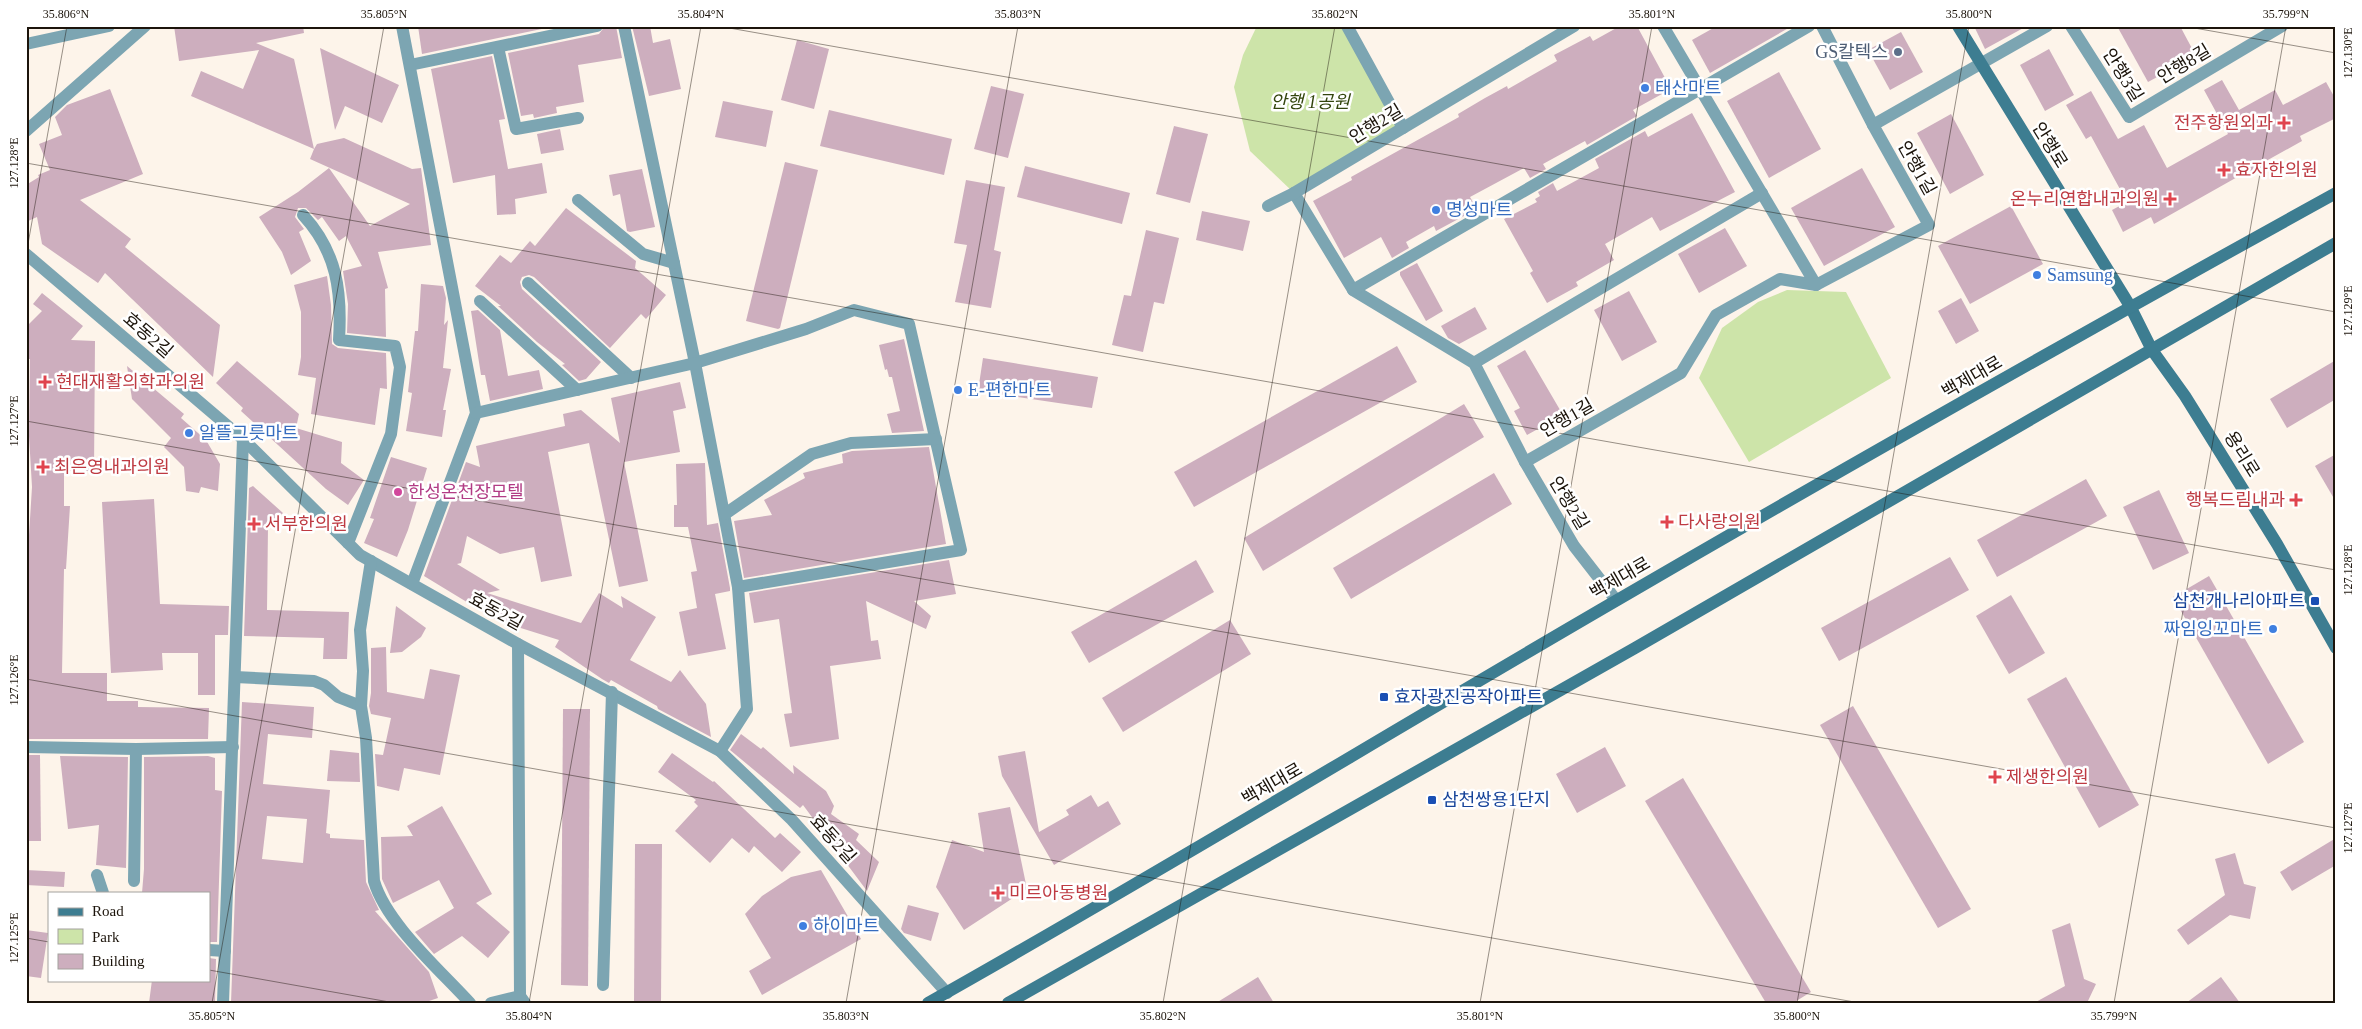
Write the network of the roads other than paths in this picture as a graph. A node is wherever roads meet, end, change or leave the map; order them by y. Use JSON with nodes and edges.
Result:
{"nodes":[{"id":1,"x":106,"y":26,"type":"edge"},
{"id":2,"x":145,"y":26,"type":"edge"},
{"id":3,"x":402,"y":26,"type":"edge"},
{"id":4,"x":597,"y":26,"type":"edge"},
{"id":5,"x":624,"y":26,"type":"edge"},
{"id":6,"x":1347,"y":26,"type":"edge"},
{"id":7,"x":1574,"y":26,"type":"edge"},
{"id":8,"x":1663,"y":26,"type":"edge"},
{"id":9,"x":1809,"y":26,"type":"edge"},
{"id":10,"x":1822,"y":26,"type":"edge"},
{"id":11,"x":1958,"y":26,"type":"edge"},
{"id":12,"x":2047,"y":26,"type":"edge"},
{"id":13,"x":2071,"y":26,"type":"edge"},
{"id":14,"x":2282,"y":26,"type":"edge"},
{"id":15,"x":26,"y":44,"type":"edge"},
{"id":16,"x":498,"y":47,"type":"junction"},
{"id":17,"x":410,"y":65,"type":"junction"},
{"id":18,"x":1981,"y":65,"type":"junction"},
{"id":19,"x":1701,"y":90,"type":"junction"},
{"id":20,"x":2129,"y":117,"type":"joint"},
{"id":21,"x":578,"y":118,"type":"dead end"},
{"id":22,"x":1873,"y":124,"type":"junction"},
{"id":23,"x":1404,"y":128,"type":"junction"},
{"id":24,"x":26,"y":131,"type":"edge"},
{"id":25,"x":1294,"y":193,"type":"junction"},
{"id":26,"x":1762,"y":193,"type":"junction"},
{"id":27,"x":2336,"y":193,"type":"edge"},
{"id":28,"x":578,"y":200,"type":"dead end"},
{"id":29,"x":1268,"y":206,"type":"dead end"},
{"id":30,"x":303,"y":215,"type":"dead end"},
{"id":31,"x":2336,"y":243,"type":"edge"},
{"id":32,"x":26,"y":254,"type":"edge"},
{"id":33,"x":674,"y":263,"type":"junction"},
{"id":34,"x":528,"y":283,"type":"dead end"},
{"id":35,"x":1816,"y":285,"type":"junction"},
{"id":36,"x":1353,"y":290,"type":"junction"},
{"id":37,"x":480,"y":301,"type":"dead end"},
{"id":38,"x":2130,"y":306,"type":"junction"},
{"id":39,"x":2152,"y":350,"type":"junction"},
{"id":40,"x":695,"y":363,"type":"junction"},
{"id":41,"x":1474,"y":363,"type":"junction"},
{"id":42,"x":631,"y":378,"type":"junction"},
{"id":43,"x":577,"y":390,"type":"junction"},
{"id":44,"x":476,"y":413,"type":"junction"},
{"id":45,"x":243,"y":439,"type":"junction"},
{"id":46,"x":936,"y":439,"type":"junction"},
{"id":47,"x":1525,"y":462,"type":"junction"},
{"id":48,"x":725,"y":514,"type":"junction"},
{"id":49,"x":348,"y":543,"type":"junction"},
{"id":50,"x":371,"y":560,"type":"junction"},
{"id":51,"x":412,"y":584,"type":"junction"},
{"id":52,"x":738,"y":587,"type":"junction"},
{"id":53,"x":1616,"y":600,"type":"junction"},
{"id":54,"x":518,"y":644,"type":"junction"},
{"id":55,"x":2336,"y":648,"type":"edge"},
{"id":56,"x":235,"y":677,"type":"junction"},
{"id":57,"x":612,"y":692,"type":"junction"},
{"id":58,"x":361,"y":706,"type":"junction"},
{"id":59,"x":233,"y":746,"type":"junction"},
{"id":60,"x":26,"y":748,"type":"edge"},
{"id":61,"x":136,"y":749,"type":"junction"},
{"id":62,"x":720,"y":751,"type":"junction"},
{"id":63,"x":97,"y":875,"type":"dead end"},
{"id":64,"x":134,"y":881,"type":"dead end"},
{"id":65,"x":103,"y":892,"type":"edge"},
{"id":66,"x":210,"y":950,"type":"edge"},
{"id":67,"x":225,"y":951,"type":"junction"},
{"id":68,"x":603,"y":985,"type":"dead end"},
{"id":69,"x":949,"y":998,"type":"edge"},
{"id":70,"x":523,"y":999,"type":"edge"},
{"id":71,"x":223,"y":1003,"type":"edge"},
{"id":72,"x":470,"y":1003,"type":"edge"},
{"id":73,"x":491,"y":1003,"type":"edge"},
{"id":74,"x":928,"y":1003,"type":"edge"},
{"id":75,"x":1008,"y":1003,"type":"edge"}],
"edges":[{"from":1,"to":15,"type":"street"},
{"from":2,"to":24,"type":"street"},
{"from":3,"to":17,"type":"street"},
{"from":4,"to":16,"type":"street"},
{"from":5,"to":33,"type":"street"},
{"from":6,"to":23,"type":"street"},
{"from":7,"to":23,"type":"street","name":"안행2길"},
{"from":8,"to":19,"type":"street"},
{"from":9,"to":19,"type":"street"},
{"from":10,"to":22,"type":"street"},
{"from":11,"to":18,"type":"street","name":"안행로"},
{"from":12,"to":18,"type":"street"},
{"from":13,"to":20,"type":"street","name":"안행3길"},
{"from":14,"to":20,"type":"street","name":"안행8길"},
{"from":16,"to":17,"type":"street"},
{"from":16,"to":21,"type":"street"},
{"from":17,"to":44,"type":"street"},
{"from":18,"to":22,"type":"street"},
{"from":18,"to":38,"type":"street","name":"안행로"},
{"from":19,"to":26,"type":"street"},
{"from":19,"to":36,"type":"street"},
{"from":22,"to":35,"type":"street","name":"안행1길"},
{"from":23,"to":25,"type":"street","name":"안행2길"},
{"from":25,"to":29,"type":"street","name":"안행2길"},
{"from":25,"to":36,"type":"street"},
{"from":26,"to":35,"type":"street"},
{"from":26,"to":41,"type":"street"},
{"from":27,"to":38,"type":"street","name":"백제대로"},
{"from":28,"to":33,"type":"street"},
{"from":30,"to":49,"type":"street"},
{"from":31,"to":39,"type":"street"},
{"from":32,"to":45,"type":"street","name":"효동2길"},
{"from":33,"to":40,"type":"street"},
{"from":34,"to":42,"type":"street"},
{"from":35,"to":47,"type":"street","name":"안행1길"},
{"from":36,"to":41,"type":"street"},
{"from":37,"to":43,"type":"street"},
{"from":38,"to":39,"type":"street","name":"용리로"},
{"from":38,"to":53,"type":"street","name":"백제대로"},
{"from":39,"to":55,"type":"street","name":"용리로"},
{"from":39,"to":75,"type":"street"},
{"from":40,"to":42,"type":"street"},
{"from":40,"to":46,"type":"street"},
{"from":40,"to":48,"type":"street"},
{"from":41,"to":47,"type":"street","name":"안행2길"},
{"from":42,"to":43,"type":"street"},
{"from":43,"to":44,"type":"street"},
{"from":44,"to":51,"type":"street"},
{"from":45,"to":49,"type":"street","name":"효동2길"},
{"from":45,"to":56,"type":"street"},
{"from":46,"to":48,"type":"street"},
{"from":46,"to":52,"type":"street"},
{"from":47,"to":53,"type":"street","name":"안행2길"},
{"from":48,"to":52,"type":"street"},
{"from":49,"to":50,"type":"street","name":"효동2길"},
{"from":50,"to":51,"type":"street","name":"효동2길"},
{"from":50,"to":58,"type":"street"},
{"from":51,"to":54,"type":"street","name":"효동2길"},
{"from":52,"to":62,"type":"street"},
{"from":53,"to":69,"type":"street","name":"백제대로"},
{"from":54,"to":57,"type":"street","name":"효동2길"},
{"from":54,"to":70,"type":"street"},
{"from":56,"to":58,"type":"street"},
{"from":56,"to":59,"type":"street"},
{"from":57,"to":62,"type":"street","name":"효동2길"},
{"from":57,"to":68,"type":"street"},
{"from":58,"to":72,"type":"street"},
{"from":59,"to":61,"type":"street"},
{"from":59,"to":67,"type":"street"},
{"from":60,"to":61,"type":"street"},
{"from":61,"to":64,"type":"street"},
{"from":62,"to":69,"type":"street","name":"효동2길"},
{"from":63,"to":65,"type":"street"},
{"from":66,"to":67,"type":"street"},
{"from":67,"to":71,"type":"street"},
{"from":69,"to":74,"type":"street","name":"백제대로"},
{"from":70,"to":73,"type":"street"}]}
